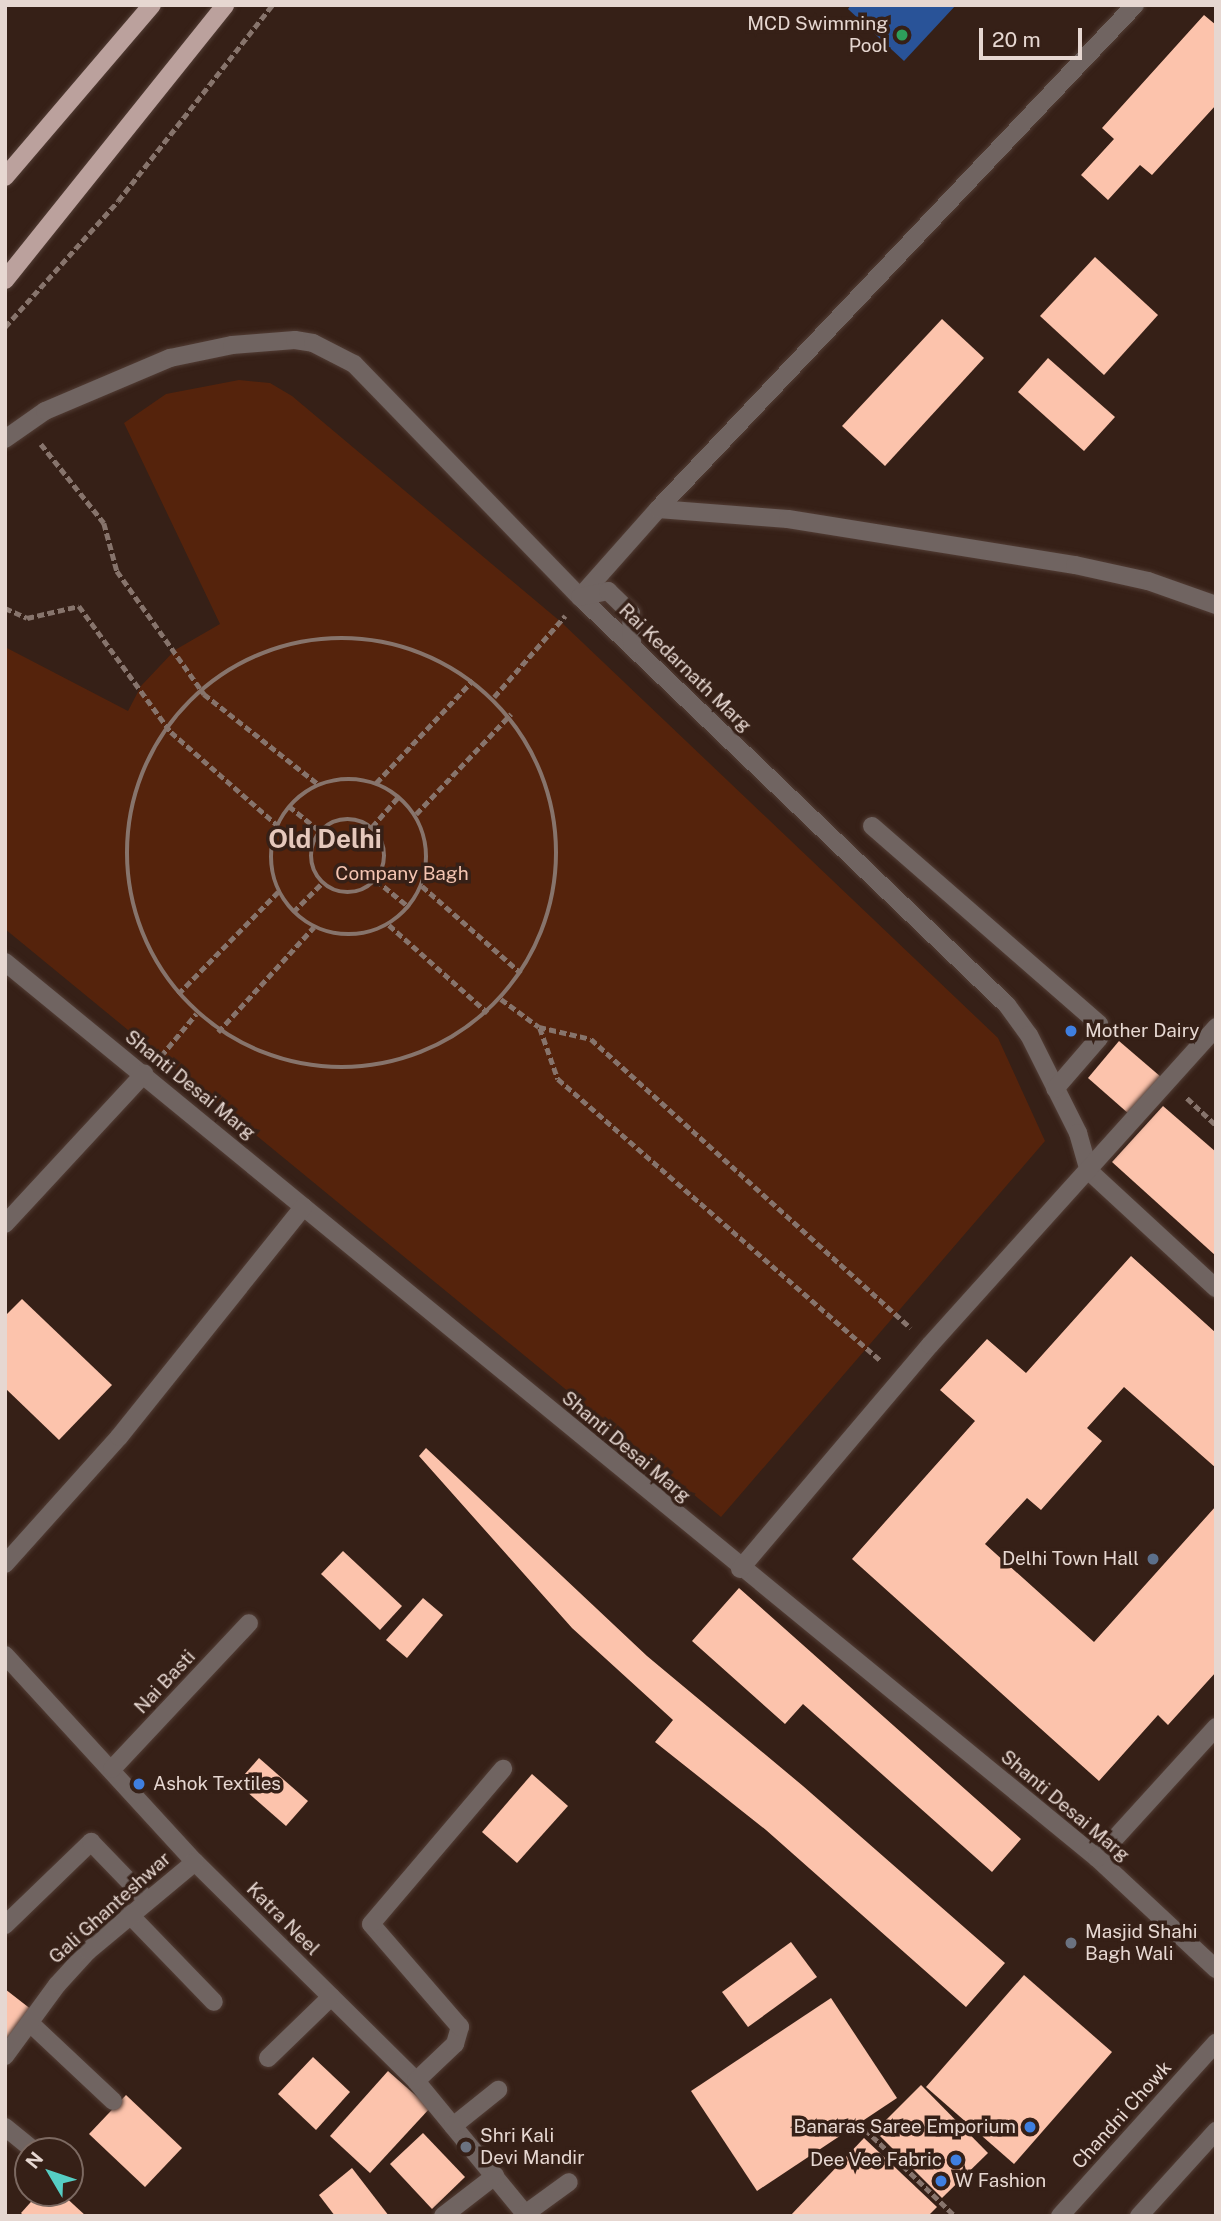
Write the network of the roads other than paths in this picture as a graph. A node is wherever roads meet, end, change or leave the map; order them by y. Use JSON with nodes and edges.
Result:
{"nodes":[{"id":1,"x":152,"y":5,"type":"edge"},
{"id":2,"x":225,"y":5,"type":"edge"},
{"id":3,"x":1135,"y":5,"type":"edge"},
{"id":4,"x":5,"y":177,"type":"edge"},
{"id":5,"x":5,"y":280,"type":"edge"},
{"id":6,"x":5,"y":439,"type":"edge"},
{"id":7,"x":658,"y":509,"type":"junction"},
{"id":8,"x":580,"y":597,"type":"junction"},
{"id":9,"x":1216,"y":605,"type":"edge"},
{"id":10,"x":872,"y":826,"type":"dead end"},
{"id":11,"x":5,"y":962,"type":"edge"},
{"id":12,"x":1216,"y":1027,"type":"edge"},
{"id":13,"x":144,"y":1074,"type":"junction"},
{"id":14,"x":1055,"y":1089,"type":"junction"},
{"id":15,"x":1089,"y":1171,"type":"junction"},
{"id":16,"x":303,"y":1207,"type":"junction"},
{"id":17,"x":5,"y":1224,"type":"edge"},
{"id":18,"x":1216,"y":1288,"type":"edge"},
{"id":19,"x":5,"y":1564,"type":"edge"},
{"id":20,"x":740,"y":1569,"type":"junction"},
{"id":21,"x":250,"y":1623,"type":"dead end"},
{"id":22,"x":5,"y":1656,"type":"edge"},
{"id":23,"x":1216,"y":1727,"type":"edge"},
{"id":24,"x":112,"y":1769,"type":"junction"},
{"id":25,"x":503,"y":1769,"type":"dead end"},
{"id":26,"x":1097,"y":1858,"type":"junction"},
{"id":27,"x":195,"y":1861,"type":"junction"},
{"id":28,"x":147,"y":1900,"type":"junction"},
{"id":29,"x":130,"y":1914,"type":"junction"},
{"id":30,"x":5,"y":1924,"type":"edge"},
{"id":31,"x":1216,"y":1969,"type":"edge"},
{"id":32,"x":331,"y":1997,"type":"junction"},
{"id":33,"x":214,"y":2002,"type":"dead end"},
{"id":34,"x":30,"y":2023,"type":"junction"},
{"id":35,"x":1216,"y":2043,"type":"edge"},
{"id":36,"x":5,"y":2056,"type":"edge"},
{"id":37,"x":268,"y":2058,"type":"dead end"},
{"id":38,"x":416,"y":2081,"type":"junction"},
{"id":39,"x":498,"y":2090,"type":"dead end"},
{"id":40,"x":113,"y":2101,"type":"dead end"},
{"id":41,"x":453,"y":2126,"type":"junction"},
{"id":42,"x":1216,"y":2132,"type":"edge"},
{"id":43,"x":495,"y":2176,"type":"junction"},
{"id":44,"x":569,"y":2182,"type":"dead end"},
{"id":45,"x":526,"y":2215,"type":"edge"},
{"id":46,"x":443,"y":2216,"type":"edge"},
{"id":47,"x":1059,"y":2216,"type":"edge"},
{"id":48,"x":1139,"y":2216,"type":"edge"}],
"edges":[{"from":1,"to":4,"type":"main road"},
{"from":2,"to":5,"type":"main road"},
{"from":3,"to":7,"type":"street"},
{"from":6,"to":8,"type":"street","name":"Rai Kedarnath Marg"},
{"from":7,"to":8,"type":"street"},
{"from":7,"to":9,"type":"street"},
{"from":8,"to":14,"type":"street","name":"Rai Kedarnath Marg"},
{"from":10,"to":14,"type":"street"},
{"from":11,"to":13,"type":"street","name":"Shanti Desai Marg"},
{"from":12,"to":15,"type":"street"},
{"from":13,"to":16,"type":"street","name":"Shanti Desai Marg"},
{"from":13,"to":17,"type":"street"},
{"from":14,"to":15,"type":"street","name":"Rai Kedarnath Marg"},
{"from":15,"to":18,"type":"street"},
{"from":15,"to":20,"type":"street"},
{"from":16,"to":19,"type":"street"},
{"from":16,"to":20,"type":"street","name":"Shanti Desai Marg"},
{"from":20,"to":26,"type":"street","name":"Shanti Desai Marg"},
{"from":21,"to":24,"type":"street","name":"Nai Basti"},
{"from":22,"to":24,"type":"street","name":"Katra Neel"},
{"from":23,"to":26,"type":"street"},
{"from":24,"to":27,"type":"street","name":"Katra Neel"},
{"from":25,"to":38,"type":"street"},
{"from":26,"to":31,"type":"street","name":"Shanti Desai Marg"},
{"from":27,"to":28,"type":"street","name":"Gali Ghanteshwar"},
{"from":27,"to":32,"type":"street","name":"Katra Neel"},
{"from":28,"to":29,"type":"street","name":"Gali Ghanteshwar"},
{"from":28,"to":30,"type":"street"},
{"from":29,"to":33,"type":"street"},
{"from":29,"to":34,"type":"street","name":"Gali Ghanteshwar"},
{"from":32,"to":37,"type":"street"},
{"from":32,"to":38,"type":"street","name":"Katra Neel"},
{"from":34,"to":36,"type":"street","name":"Gali Ghanteshwar"},
{"from":34,"to":40,"type":"street"},
{"from":35,"to":47,"type":"street","name":"Chandni Chowk"},
{"from":38,"to":41,"type":"street","name":"Katra Neel"},
{"from":39,"to":41,"type":"street"},
{"from":41,"to":43,"type":"street","name":"Katra Neel"},
{"from":42,"to":48,"type":"street"},
{"from":43,"to":45,"type":"street","name":"Katra Neel"},
{"from":43,"to":46,"type":"street"},
{"from":44,"to":45,"type":"street"}]}
